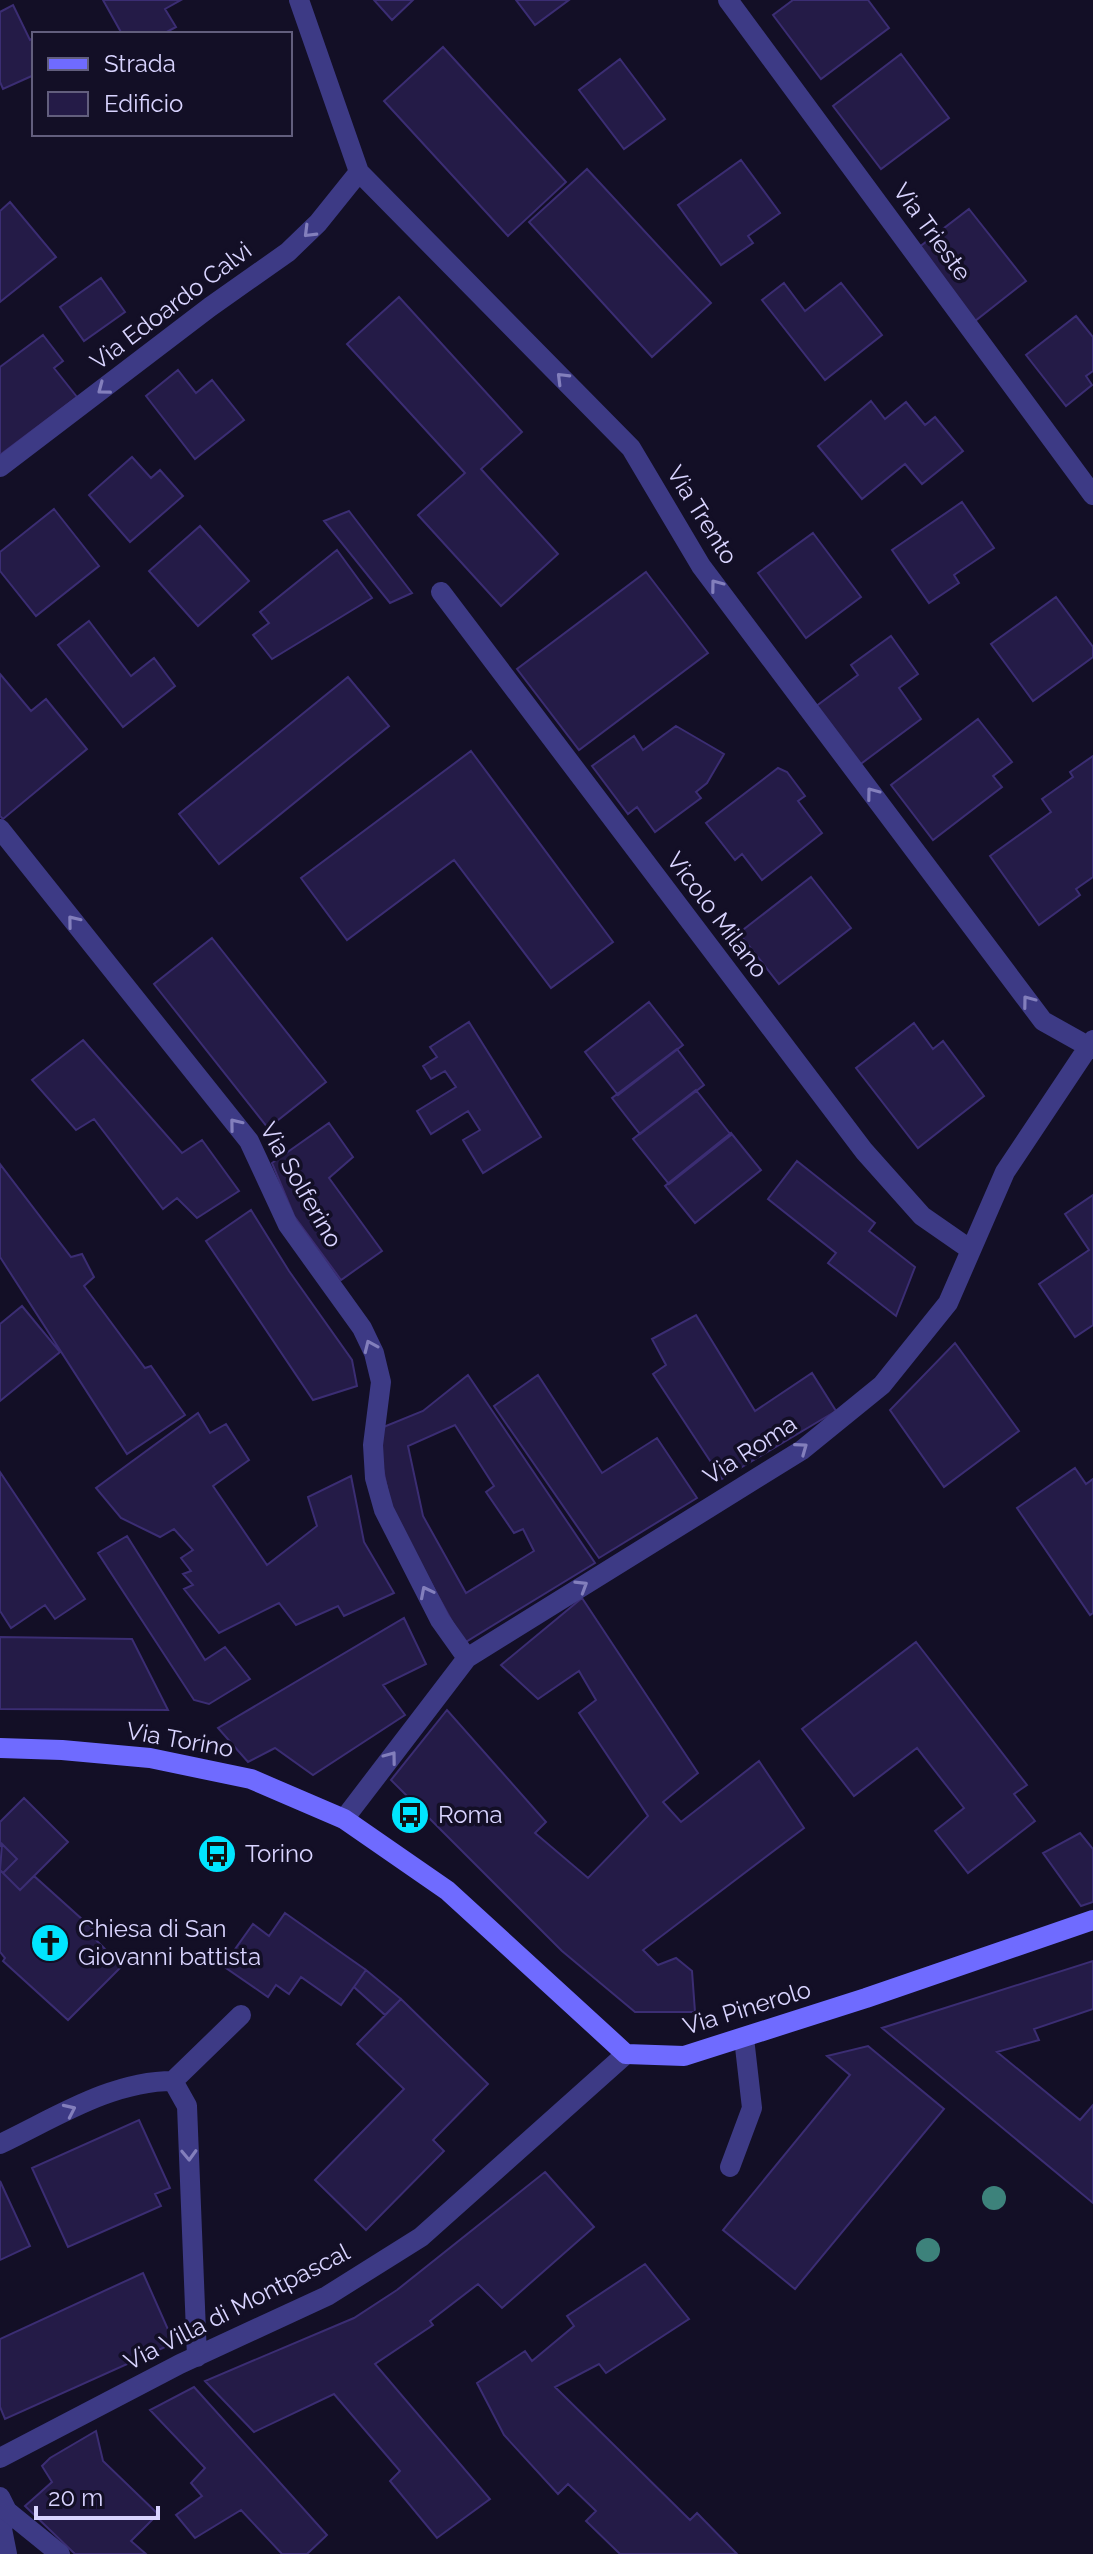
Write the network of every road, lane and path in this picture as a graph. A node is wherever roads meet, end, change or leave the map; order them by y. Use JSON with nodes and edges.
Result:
{"nodes":[{"id":1,"x":299,"y":0,"type":"edge"},
{"id":2,"x":728,"y":0,"type":"edge"},
{"id":3,"x":359,"y":172,"type":"junction"},
{"id":4,"x":0,"y":467,"type":"edge"},
{"id":5,"x":1093,"y":495,"type":"edge"},
{"id":6,"x":441,"y":592,"type":"dead end"},
{"id":7,"x":0,"y":829,"type":"edge"},
{"id":8,"x":1092,"y":1046,"type":"edge"},
{"id":9,"x":971,"y":1250,"type":"junction"},
{"id":10,"x":467,"y":1658,"type":"junction"},
{"id":11,"x":0,"y":1748,"type":"edge"},
{"id":12,"x":344,"y":1819,"type":"junction"},
{"id":13,"x":1093,"y":1920,"type":"edge"},
{"id":14,"x":241,"y":2015,"type":"dead end"},
{"id":15,"x":744,"y":2038,"type":"junction"},
{"id":16,"x":626,"y":2054,"type":"junction"},
{"id":17,"x":173,"y":2081,"type":"junction"},
{"id":18,"x":0,"y":2144,"type":"edge"},
{"id":19,"x":730,"y":2167,"type":"dead end"},
{"id":20,"x":197,"y":2357,"type":"junction"},
{"id":21,"x":0,"y":2458,"type":"edge"},
{"id":22,"x":3,"y":2504,"type":"edge"},
{"id":23,"x":7,"y":2554,"type":"edge"},
{"id":24,"x":60,"y":2554,"type":"edge"}],
"edges":[{"from":1,"to":3,"type":"street","name":"Via Trento"},
{"from":2,"to":5,"type":"street","name":"Via Trieste"},
{"from":3,"to":4,"type":"street","name":"Via Edoardo Calvi","one_way":true},
{"from":8,"to":3,"type":"street","name":"Via Trento","one_way":true},
{"from":6,"to":9,"type":"street","name":"Vicolo Milano"},
{"from":10,"to":7,"type":"street","name":"Via Solferino","one_way":true},
{"from":8,"to":9,"type":"street","name":"Via Roma"},
{"from":10,"to":9,"type":"street","name":"Via Roma","one_way":true},
{"from":12,"to":10,"type":"street","name":"Via Roma","one_way":true},
{"from":11,"to":12,"type":"main road","name":"Via Torino"},
{"from":12,"to":16,"type":"main road"},
{"from":13,"to":15,"type":"main road","name":"Via Pinerolo"},
{"from":14,"to":17,"type":"street"},
{"from":15,"to":16,"type":"main road","name":"Via Pinerolo"},
{"from":15,"to":19,"type":"street"},
{"from":16,"to":20,"type":"street","name":"Via Villa di Montpascal"},
{"from":18,"to":17,"type":"street","one_way":true},
{"from":17,"to":20,"type":"street","one_way":true},
{"from":20,"to":21,"type":"street","name":"Via Villa di Montpascal"},
{"from":22,"to":23,"type":"street"},
{"from":22,"to":24,"type":"street"}]}
